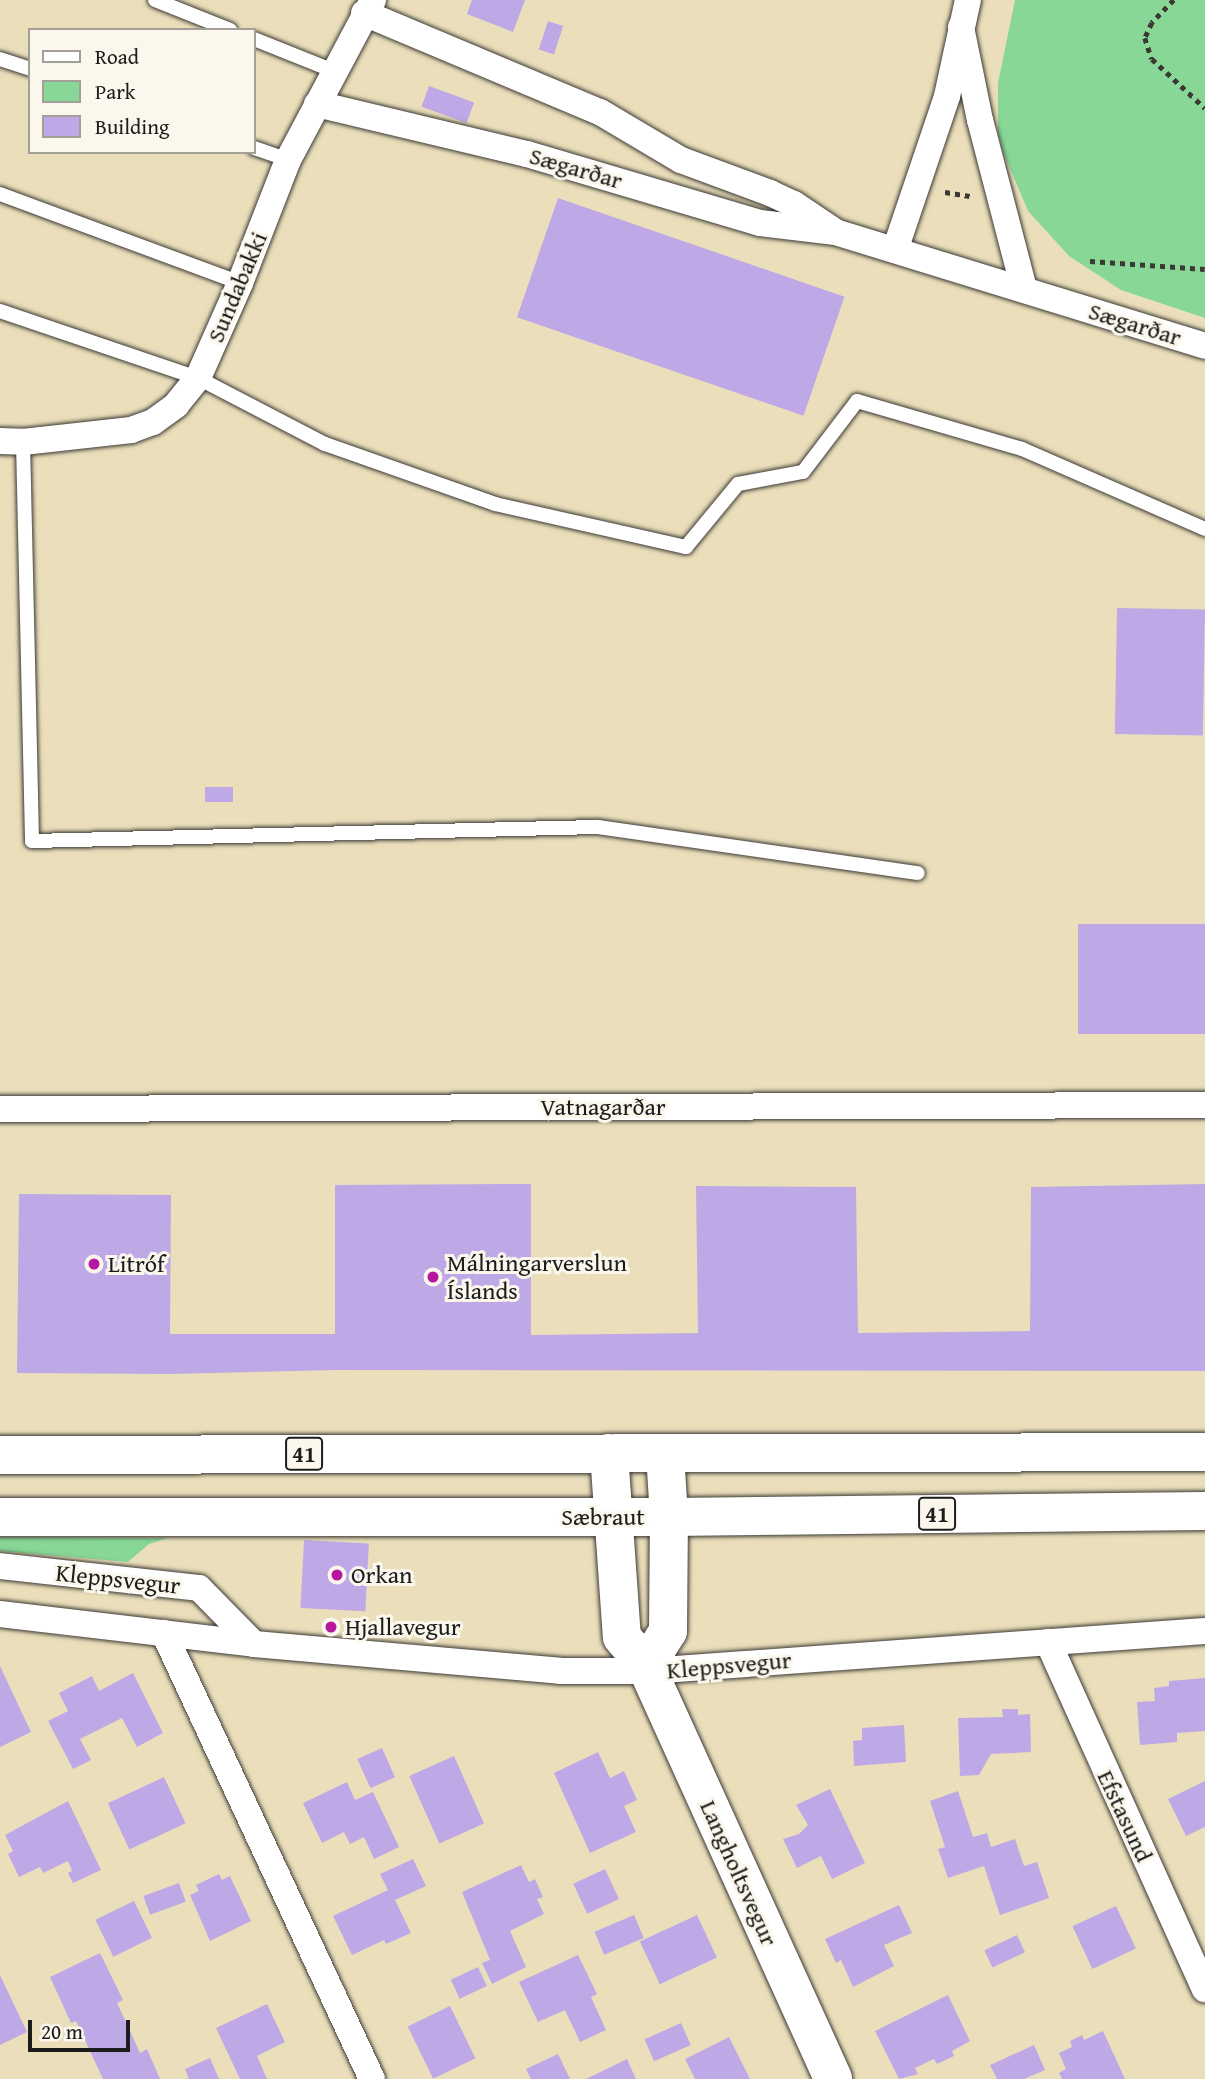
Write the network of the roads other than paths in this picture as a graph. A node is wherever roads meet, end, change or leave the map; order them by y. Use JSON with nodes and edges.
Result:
{"nodes":[{"id":1,"x":155,"y":0,"type":"edge"},
{"id":2,"x":968,"y":0,"type":"edge"},
{"id":3,"x":369,"y":6,"type":"edge"},
{"id":4,"x":961,"y":27,"type":"junction"},
{"id":5,"x":225,"y":28,"type":"edge"},
{"id":6,"x":256,"y":40,"type":"edge"},
{"id":7,"x":0,"y":59,"type":"edge"},
{"id":8,"x":28,"y":68,"type":"edge"},
{"id":9,"x":334,"y":71,"type":"junction"},
{"id":10,"x":317,"y":104,"type":"junction"},
{"id":11,"x":256,"y":149,"type":"edge"},
{"id":12,"x":288,"y":160,"type":"junction"},
{"id":13,"x":0,"y":194,"type":"edge"},
{"id":14,"x":835,"y":232,"type":"junction"},
{"id":15,"x":895,"y":250,"type":"junction"},
{"id":16,"x":240,"y":283,"type":"junction"},
{"id":17,"x":1024,"y":289,"type":"junction"},
{"id":18,"x":0,"y":311,"type":"edge"},
{"id":19,"x":1205,"y":346,"type":"edge"},
{"id":20,"x":198,"y":378,"type":"junction"},
{"id":21,"x":11,"y":442,"type":"edge"},
{"id":22,"x":1205,"y":530,"type":"edge"},
{"id":23,"x":918,"y":873,"type":"dead end"},
{"id":24,"x":1205,"y":1105,"type":"edge"},
{"id":25,"x":0,"y":1109,"type":"edge"},
{"id":26,"x":1205,"y":1451,"type":"edge"},
{"id":27,"x":609,"y":1454,"type":"junction"},
{"id":28,"x":665,"y":1454,"type":"junction"},
{"id":29,"x":0,"y":1455,"type":"edge"},
{"id":30,"x":1205,"y":1511,"type":"edge"},
{"id":31,"x":0,"y":1517,"type":"edge"},
{"id":32,"x":613,"y":1517,"type":"junction"},
{"id":33,"x":669,"y":1517,"type":"junction"},
{"id":34,"x":0,"y":1566,"type":"edge"},
{"id":35,"x":0,"y":1614,"type":"edge"},
{"id":36,"x":1205,"y":1631,"type":"edge"},
{"id":37,"x":164,"y":1633,"type":"junction"},
{"id":38,"x":1048,"y":1642,"type":"junction"},
{"id":39,"x":254,"y":1644,"type":"junction"},
{"id":40,"x":647,"y":1669,"type":"junction"},
{"id":41,"x":1205,"y":1989,"type":"edge"},
{"id":42,"x":372,"y":2079,"type":"edge"},
{"id":43,"x":833,"y":2079,"type":"edge"}],
"edges":[{"from":1,"to":5,"type":"lane"},
{"from":2,"to":4,"type":"street"},
{"from":3,"to":9,"type":"street","name":"Sundabakki"},
{"from":3,"to":14,"type":"street","name":"Sægarðar"},
{"from":4,"to":15,"type":"street"},
{"from":4,"to":17,"type":"street"},
{"from":6,"to":9,"type":"lane"},
{"from":7,"to":8,"type":"lane"},
{"from":9,"to":10,"type":"street","name":"Sundabakki"},
{"from":10,"to":12,"type":"street","name":"Sundabakki"},
{"from":10,"to":14,"type":"street","name":"Sægarðar"},
{"from":11,"to":12,"type":"lane"},
{"from":12,"to":16,"type":"street","name":"Sundabakki"},
{"from":13,"to":16,"type":"lane"},
{"from":14,"to":15,"type":"street","name":"Sægarðar"},
{"from":15,"to":17,"type":"street","name":"Sægarðar"},
{"from":16,"to":20,"type":"street","name":"Sundabakki"},
{"from":17,"to":19,"type":"street","name":"Sægarðar"},
{"from":18,"to":20,"type":"lane"},
{"from":20,"to":21,"type":"street","name":"Sundabakki"},
{"from":20,"to":22,"type":"lane"},
{"from":21,"to":23,"type":"lane"},
{"from":24,"to":25,"type":"street","name":"Vatnagarðar"},
{"from":26,"to":28,"type":"main road","number":"41"},
{"from":27,"to":28,"type":"main road","number":"41"},
{"from":27,"to":29,"type":"main road","number":"41"},
{"from":27,"to":32,"type":"main road","name":"Langholtsvegur"},
{"from":28,"to":33,"type":"main road"},
{"from":30,"to":33,"type":"main road","name":"Sæbraut","number":"41"},
{"from":31,"to":32,"type":"main road","name":"Sæbraut","number":"41"},
{"from":32,"to":33,"type":"main road","name":"Sæbraut","number":"41"},
{"from":32,"to":40,"type":"main road","name":"Langholtsvegur"},
{"from":33,"to":40,"type":"main road"},
{"from":34,"to":39,"type":"street","name":"Kleppsvegur"},
{"from":35,"to":37,"type":"street","name":"Kleppsvegur"},
{"from":36,"to":38,"type":"street","name":"Kleppsvegur"},
{"from":37,"to":39,"type":"street","name":"Kleppsvegur"},
{"from":37,"to":42,"type":"street"},
{"from":38,"to":40,"type":"street","name":"Kleppsvegur"},
{"from":38,"to":41,"type":"street","name":"Efstasund"},
{"from":39,"to":40,"type":"street","name":"Kleppsvegur"},
{"from":40,"to":43,"type":"main road","name":"Langholtsvegur"}]}
